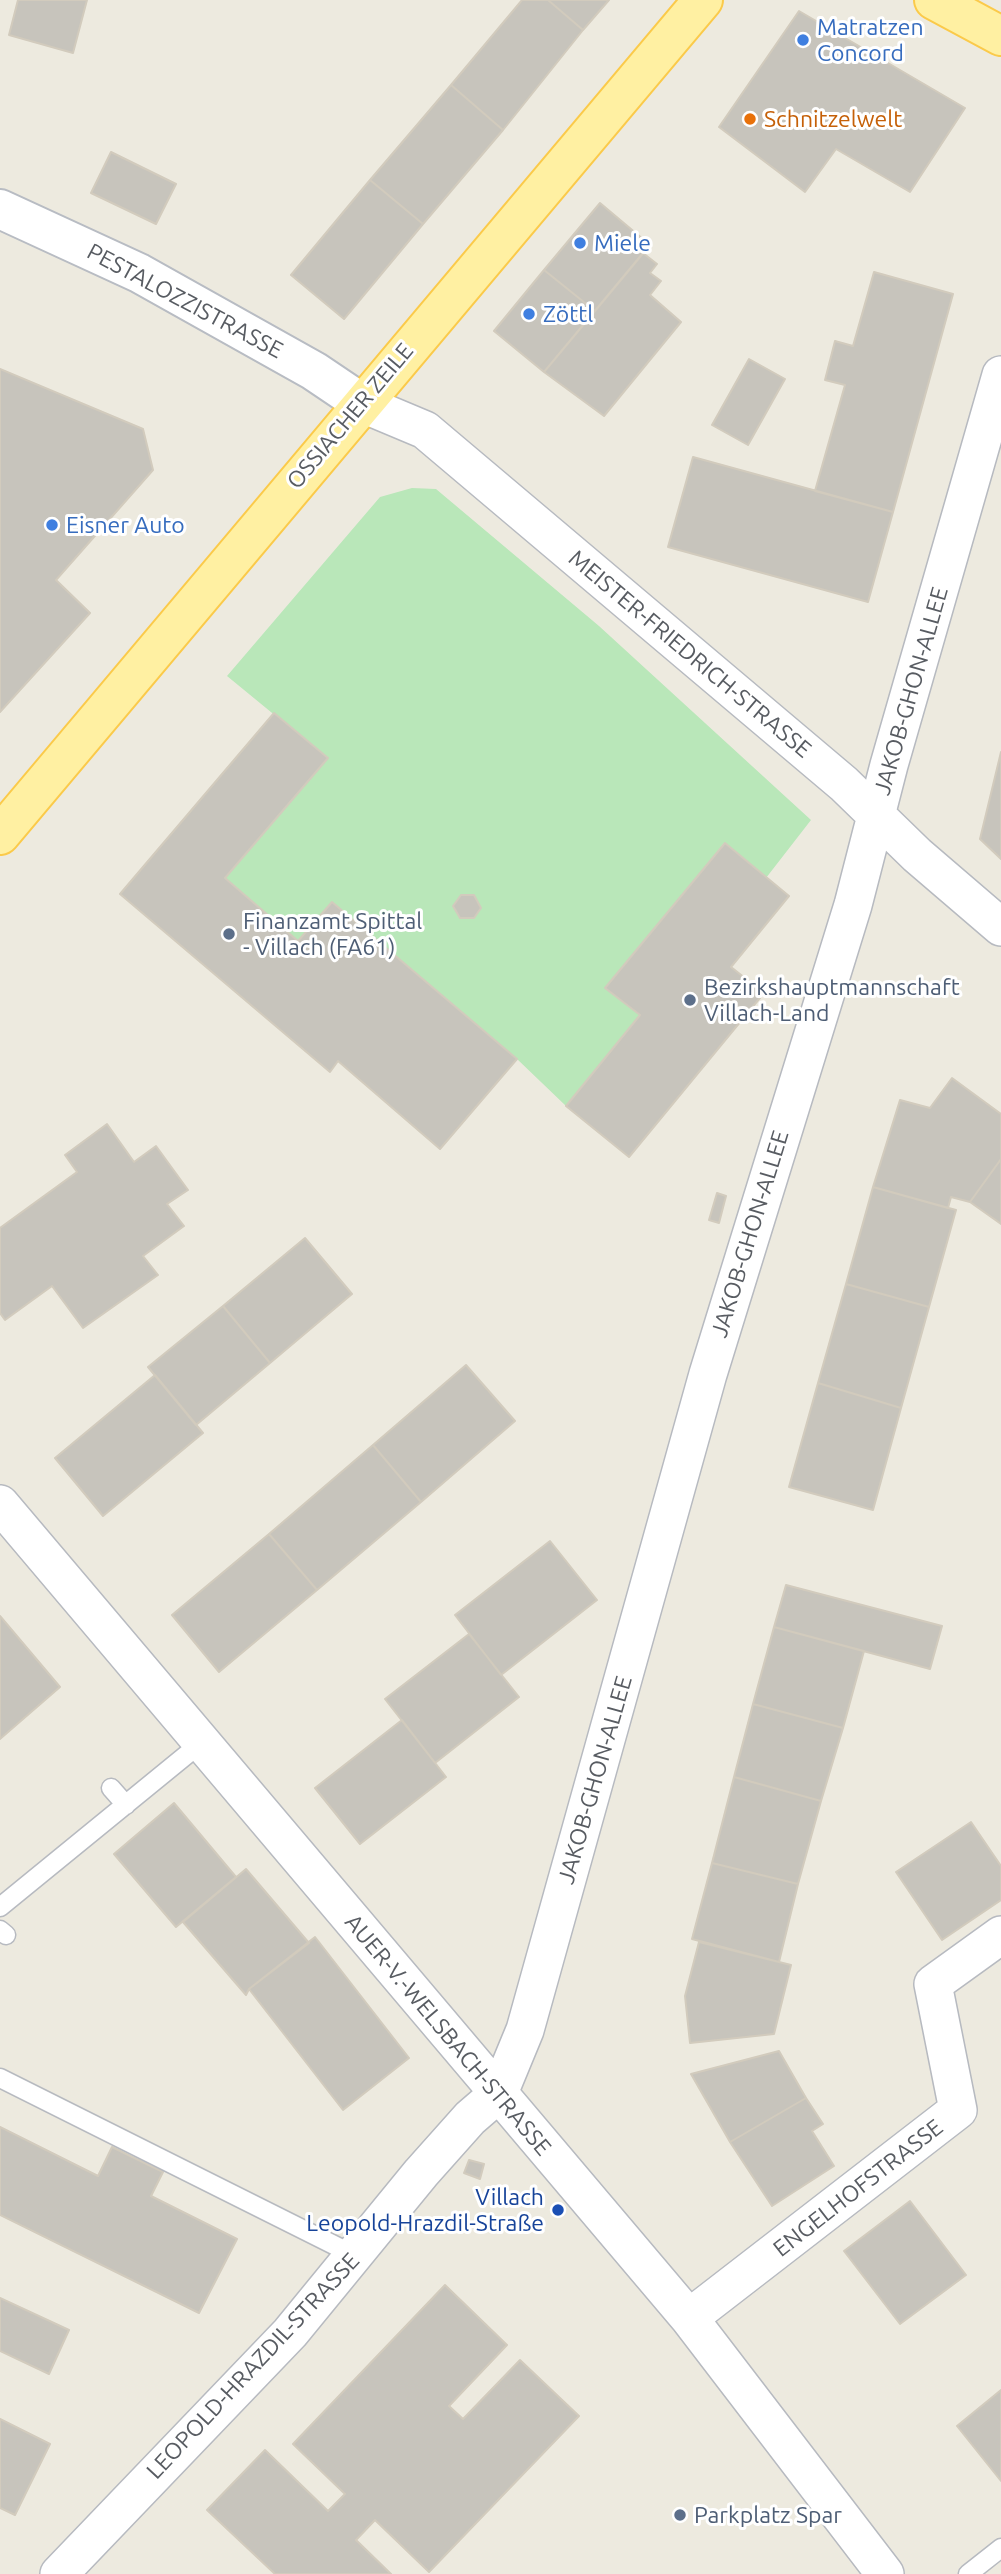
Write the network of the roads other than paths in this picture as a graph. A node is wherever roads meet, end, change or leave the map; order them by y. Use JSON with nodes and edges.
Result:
{"nodes":[{"id":1,"x":703,"y":0,"type":"edge"},
{"id":2,"x":934,"y":0,"type":"edge"},
{"id":3,"x":1001,"y":36,"type":"edge"},
{"id":4,"x":0,"y":209,"type":"edge"},
{"id":5,"x":1001,"y":375,"type":"edge"},
{"id":6,"x":363,"y":404,"type":"junction"},
{"id":7,"x":877,"y":815,"type":"junction"},
{"id":8,"x":0,"y":835,"type":"edge"},
{"id":9,"x":1001,"y":927,"type":"edge"},
{"id":10,"x":0,"y":1504,"type":"edge"},
{"id":11,"x":201,"y":1743,"type":"junction"},
{"id":12,"x":111,"y":1788,"type":"dead end"},
{"id":13,"x":126,"y":1805,"type":"junction"},
{"id":14,"x":0,"y":1907,"type":"edge"},
{"id":15,"x":1001,"y":1935,"type":"edge"},
{"id":16,"x":0,"y":2078,"type":"edge"},
{"id":17,"x":499,"y":2094,"type":"junction"},
{"id":18,"x":356,"y":2256,"type":"junction"},
{"id":19,"x":688,"y":2318,"type":"junction"},
{"id":20,"x":1001,"y":2548,"type":"edge"},
{"id":21,"x":59,"y":2574,"type":"edge"},
{"id":22,"x":885,"y":2574,"type":"edge"},
{"id":23,"x":968,"y":2574,"type":"edge"}],
"edges":[{"from":1,"to":6,"type":"main road","name":"OSSIACHER ZEILE"},
{"from":2,"to":3,"type":"main road"},
{"from":4,"to":6,"type":"main road","name":"PESTALOZZISTRASSE"},
{"from":5,"to":7,"type":"street","name":"JAKOB-GHON-ALLEE"},
{"from":6,"to":7,"type":"street","name":"MEISTER-FRIEDRICH-STRASSE"},
{"from":6,"to":8,"type":"main road","name":"OSSIACHER ZEILE"},
{"from":7,"to":9,"type":"street","name":"MEISTER-FRIEDRICH-STRASSE"},
{"from":7,"to":17,"type":"street","name":"JAKOB-GHON-ALLEE"},
{"from":10,"to":11,"type":"street","name":"AUER-V.-WELSBACH-STRASSE"},
{"from":11,"to":13,"type":"lane"},
{"from":11,"to":17,"type":"street","name":"AUER-V.-WELSBACH-STRASSE"},
{"from":12,"to":13,"type":"lane"},
{"from":13,"to":14,"type":"lane"},
{"from":15,"to":19,"type":"street","name":"ENGELHOFSTRASSE"},
{"from":16,"to":18,"type":"lane"},
{"from":17,"to":18,"type":"street","name":"LEOPOLD-HRAZDIL-STRASSE"},
{"from":17,"to":19,"type":"street","name":"AUER-V.-WELSBACH-STRASSE"},
{"from":18,"to":21,"type":"street","name":"LEOPOLD-HRAZDIL-STRASSE"},
{"from":19,"to":22,"type":"street","name":"AUER-V.-WELSBACH-STRASSE"},
{"from":20,"to":23,"type":"lane"}]}
